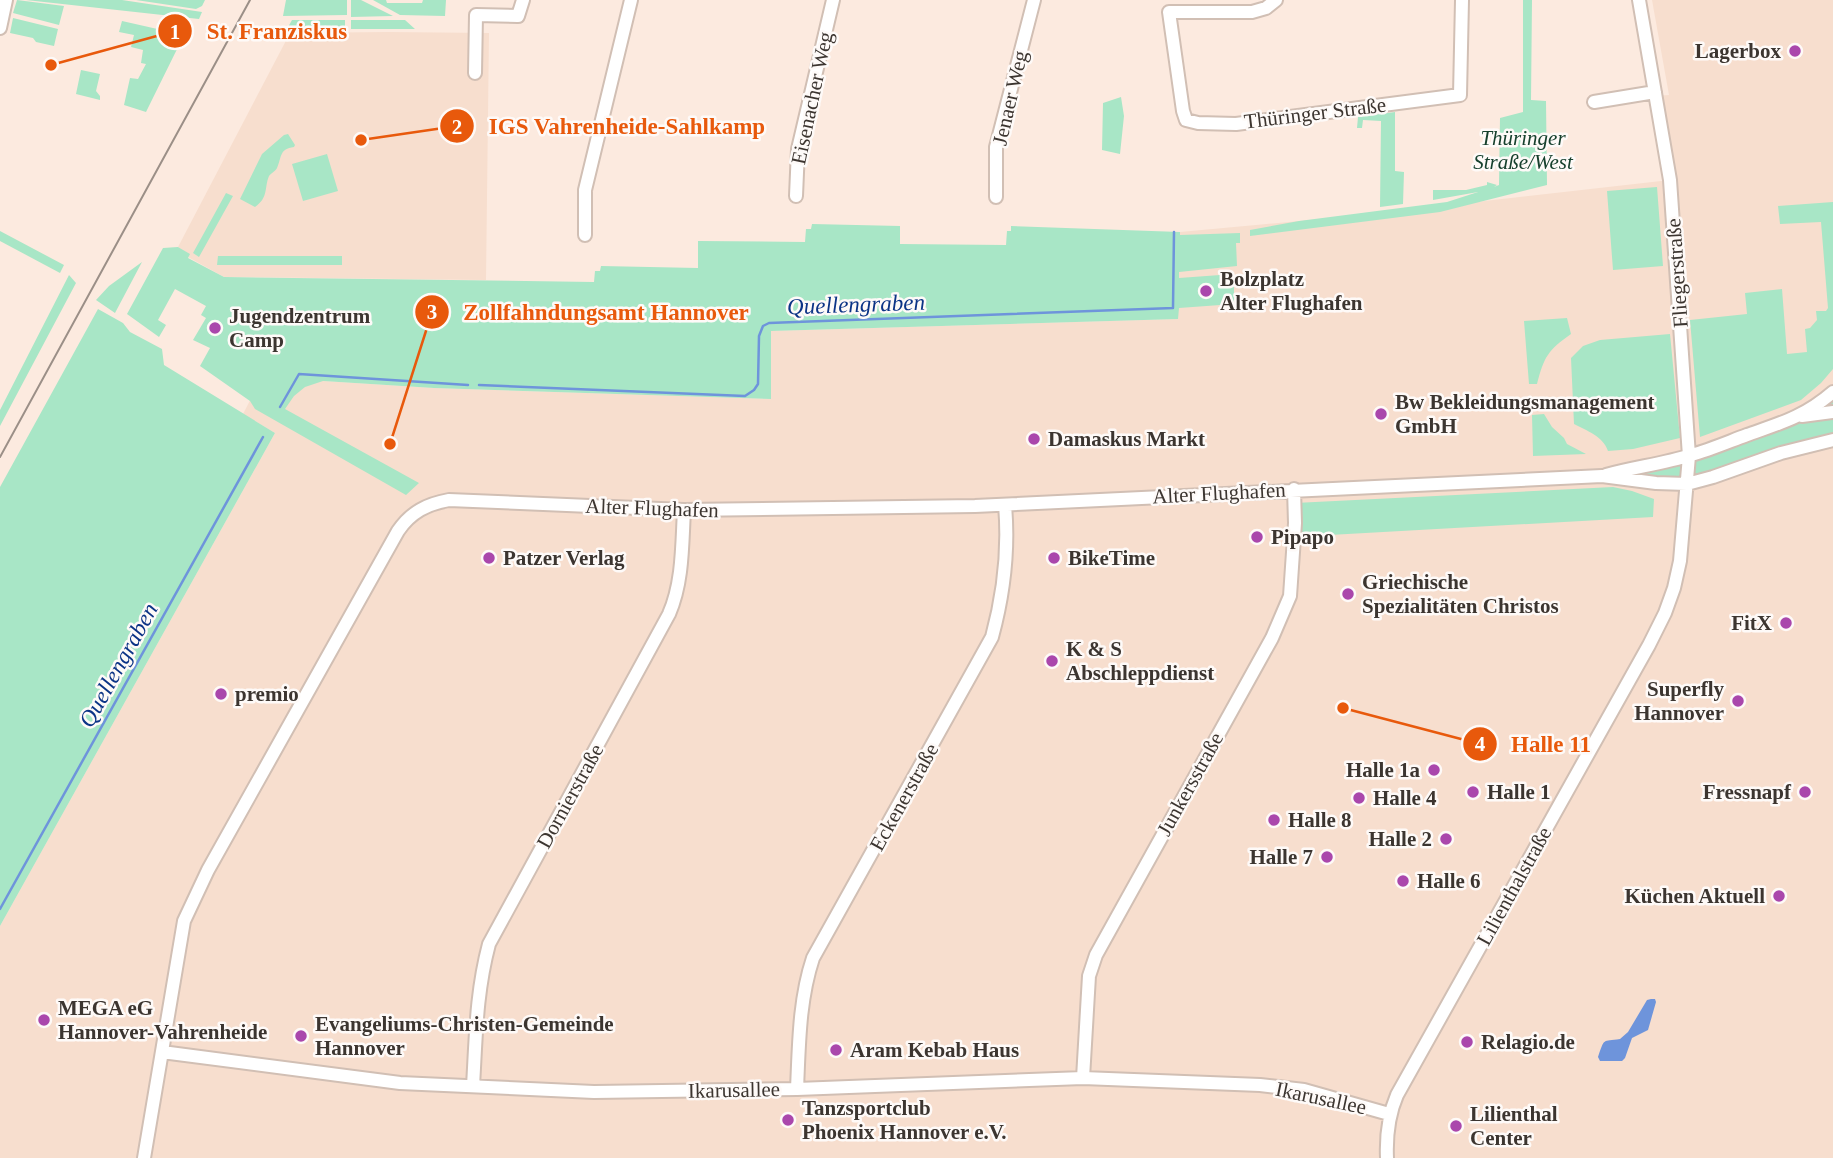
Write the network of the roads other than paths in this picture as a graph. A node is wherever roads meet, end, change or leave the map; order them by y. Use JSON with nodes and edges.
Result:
{"nodes":[{"id":1,"x":6,"y":0,"type":"edge"},
{"id":2,"x":523,"y":0,"type":"edge"},
{"id":3,"x":631,"y":0,"type":"edge"},
{"id":4,"x":833,"y":0,"type":"edge"},
{"id":5,"x":1034,"y":0,"type":"edge"},
{"id":6,"x":1276,"y":0,"type":"edge"},
{"id":7,"x":1461,"y":0,"type":"edge"},
{"id":8,"x":1639,"y":0,"type":"edge"},
{"id":9,"x":1168,"y":6,"type":"edge"},
{"id":10,"x":0,"y":28,"type":"edge"},
{"id":11,"x":475,"y":73,"type":"dead end"},
{"id":12,"x":1655,"y":92,"type":"junction"},
{"id":13,"x":1594,"y":103,"type":"dead end"},
{"id":14,"x":796,"y":196,"type":"dead end"},
{"id":15,"x":996,"y":197,"type":"dead end"},
{"id":16,"x":585,"y":235,"type":"dead end"},
{"id":17,"x":1833,"y":392,"type":"edge"},
{"id":18,"x":1833,"y":412,"type":"edge"},
{"id":19,"x":1798,"y":417,"type":"junction"},
{"id":20,"x":1833,"y":440,"type":"edge"},
{"id":21,"x":1689,"y":456,"type":"junction"},
{"id":22,"x":1602,"y":476,"type":"junction"},
{"id":23,"x":1687,"y":484,"type":"junction"},
{"id":24,"x":1294,"y":489,"type":"junction"},
{"id":25,"x":1005,"y":505,"type":"junction"},
{"id":26,"x":684,"y":510,"type":"junction"},
{"id":27,"x":162,"y":1052,"type":"junction"},
{"id":28,"x":1083,"y":1077,"type":"junction"},
{"id":29,"x":473,"y":1086,"type":"junction"},
{"id":30,"x":797,"y":1089,"type":"junction"},
{"id":31,"x":1389,"y":1114,"type":"junction"},
{"id":32,"x":144,"y":1158,"type":"edge"},
{"id":33,"x":1387,"y":1158,"type":"edge"}],
"edges":[{"from":1,"to":10,"type":"street"},
{"from":2,"to":11,"type":"street"},
{"from":3,"to":16,"type":"street"},
{"from":4,"to":14,"type":"street","name":"Eisenacher Weg"},
{"from":5,"to":15,"type":"street","name":"Jenaer Weg"},
{"from":6,"to":9,"type":"street","name":"Thüringer Straße"},
{"from":7,"to":9,"type":"street","name":"Thüringer Straße"},
{"from":8,"to":12,"type":"street","name":"Fliegerstraße"},
{"from":12,"to":13,"type":"street"},
{"from":12,"to":21,"type":"street","name":"Fliegerstraße"},
{"from":17,"to":19,"type":"street","name":"Alter Flughafen"},
{"from":18,"to":19,"type":"street","name":"Alter Flughafen"},
{"from":19,"to":21,"type":"street","name":"Alter Flughafen"},
{"from":20,"to":23,"type":"street","name":"Alter Flughafen"},
{"from":21,"to":22,"type":"street","name":"Alter Flughafen"},
{"from":21,"to":23,"type":"street","name":"Lilienthalstraße"},
{"from":22,"to":23,"type":"street","name":"Alter Flughafen"},
{"from":22,"to":24,"type":"street","name":"Alter Flughafen"},
{"from":23,"to":31,"type":"street","name":"Lilienthalstraße"},
{"from":24,"to":25,"type":"street","name":"Alter Flughafen"},
{"from":24,"to":28,"type":"street","name":"Junkersstraße"},
{"from":25,"to":26,"type":"street","name":"Alter Flughafen"},
{"from":25,"to":30,"type":"street","name":"Eckenerstraße"},
{"from":26,"to":27,"type":"street","name":"Alter Flughafen"},
{"from":26,"to":29,"type":"street","name":"Dornierstraße"},
{"from":27,"to":29,"type":"street","name":"Ikarusallee"},
{"from":27,"to":32,"type":"street","name":"Alter Flughafen"},
{"from":28,"to":30,"type":"street","name":"Ikarusallee"},
{"from":28,"to":31,"type":"street","name":"Ikarusallee"},
{"from":29,"to":30,"type":"street","name":"Ikarusallee"},
{"from":31,"to":33,"type":"street","name":"Lilienthalstraße"}]}
